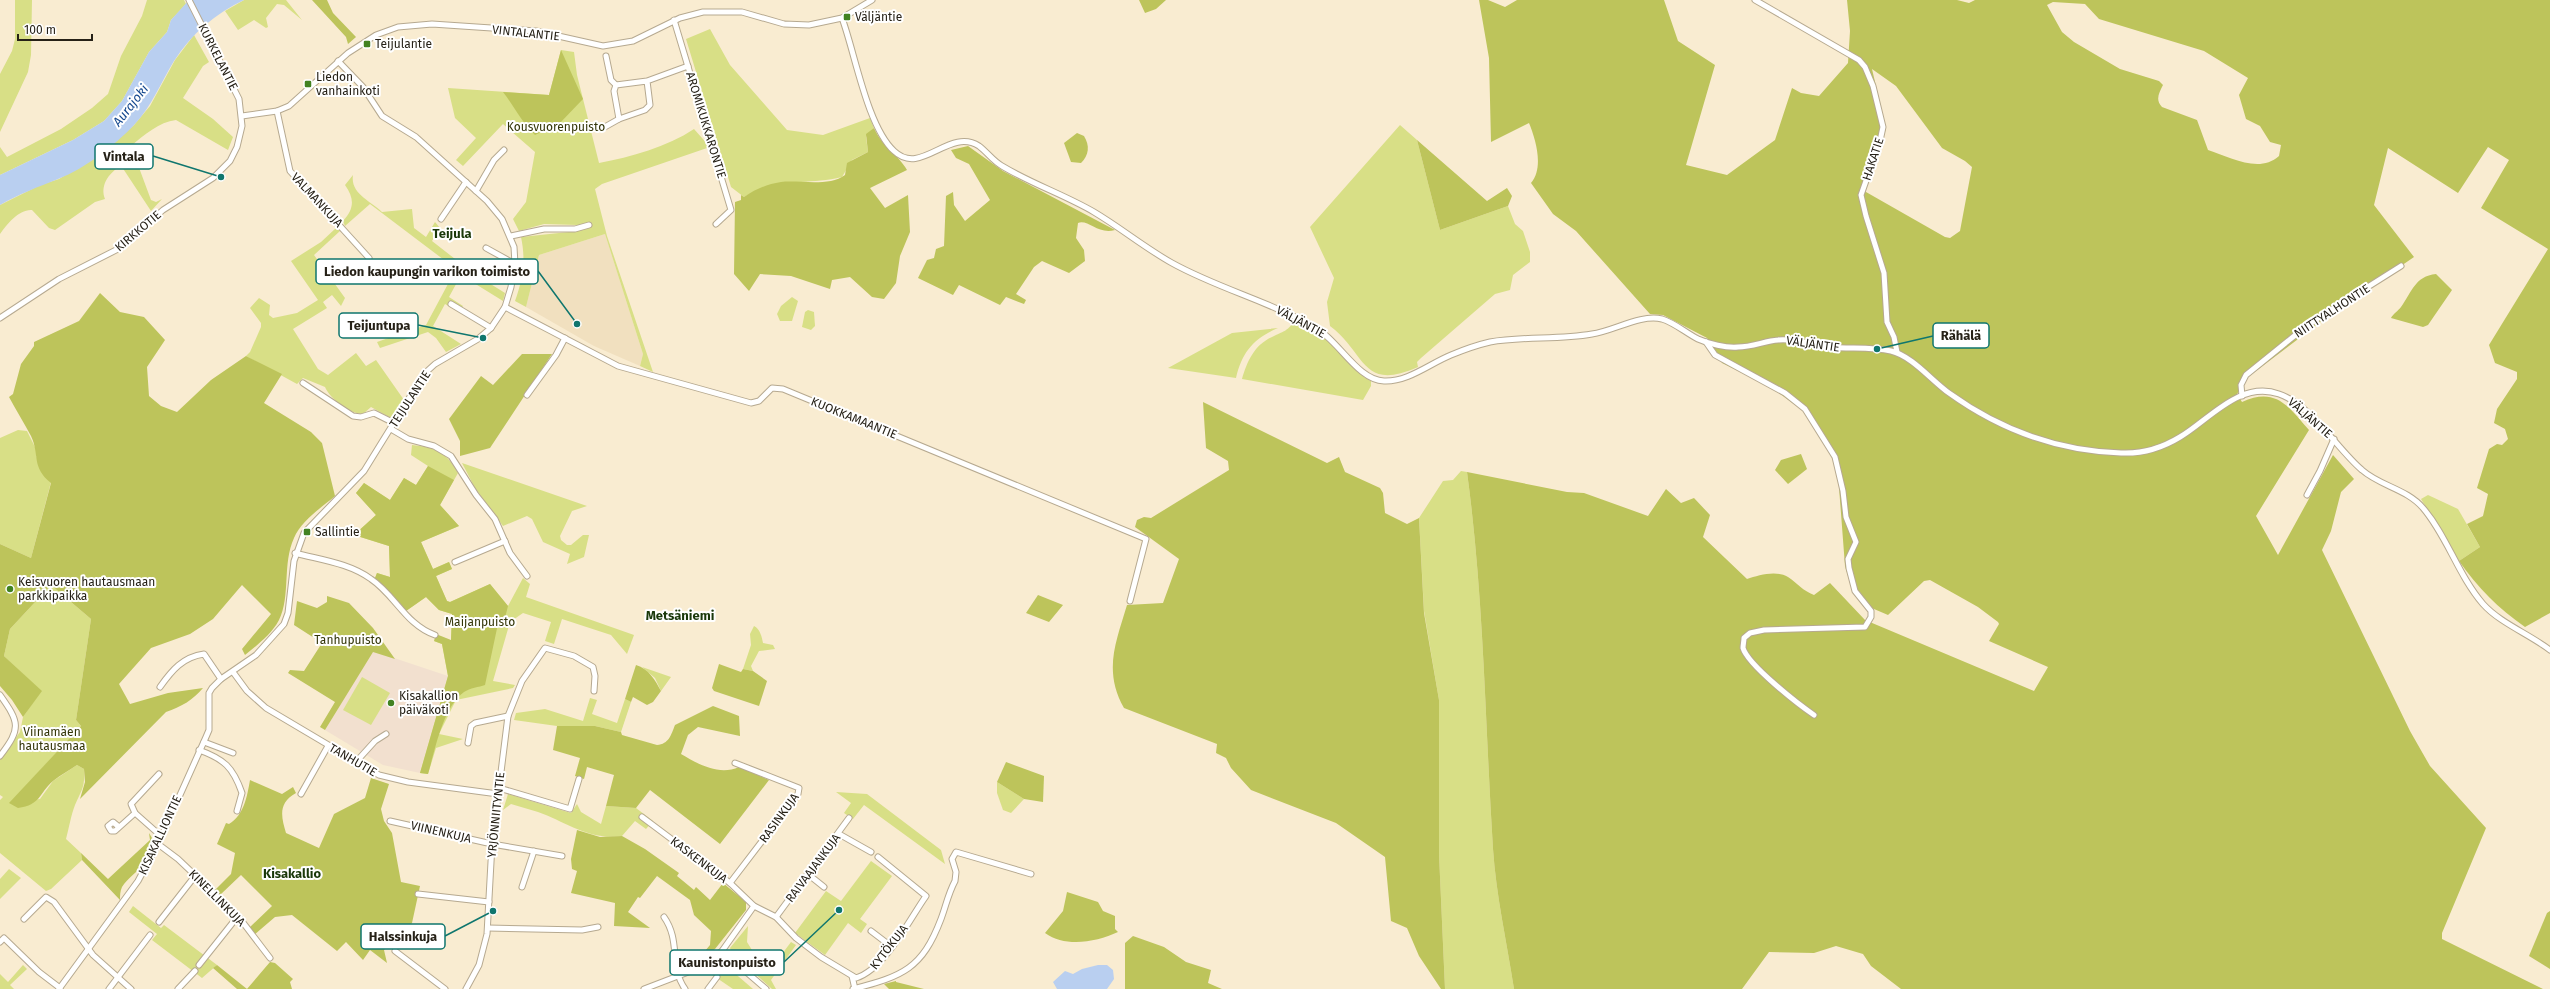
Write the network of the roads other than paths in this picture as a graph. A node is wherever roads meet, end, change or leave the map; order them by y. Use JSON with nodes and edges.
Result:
{"nodes":[{"id":1,"x":189,"y":0,"type":"edge"},
{"id":2,"x":872,"y":0,"type":"edge"},
{"id":3,"x":1755,"y":0,"type":"edge"},
{"id":4,"x":842,"y":18,"type":"junction"},
{"id":5,"x":674,"y":20,"type":"junction"},
{"id":6,"x":606,"y":56,"type":"dead end"},
{"id":7,"x":338,"y":61,"type":"junction"},
{"id":8,"x":688,"y":66,"type":"junction"},
{"id":9,"x":647,"y":81,"type":"junction"},
{"id":10,"x":616,"y":85,"type":"junction"},
{"id":11,"x":277,"y":112,"type":"junction"},
{"id":12,"x":242,"y":116,"type":"junction"},
{"id":13,"x":620,"y":118,"type":"junction"},
{"id":14,"x":603,"y":128,"type":"dead end"},
{"id":15,"x":504,"y":150,"type":"dead end"},
{"id":16,"x":466,"y":182,"type":"junction"},
{"id":17,"x":476,"y":191,"type":"junction"},
{"id":18,"x":442,"y":218,"type":"dead end"},
{"id":19,"x":716,"y":224,"type":"dead end"},
{"id":20,"x":589,"y":226,"type":"dead end"},
{"id":21,"x":511,"y":236,"type":"junction"},
{"id":22,"x":486,"y":248,"type":"dead end"},
{"id":23,"x":369,"y":258,"type":"dead end"},
{"id":24,"x":515,"y":264,"type":"junction"},
{"id":25,"x":2402,"y":266,"type":"dead end"},
{"id":26,"x":451,"y":304,"type":"dead end"},
{"id":27,"x":505,"y":307,"type":"junction"},
{"id":28,"x":0,"y":318,"type":"edge"},
{"id":29,"x":491,"y":328,"type":"junction"},
{"id":30,"x":565,"y":338,"type":"junction"},
{"id":31,"x":1706,"y":342,"type":"junction"},
{"id":32,"x":1897,"y":352,"type":"junction"},
{"id":33,"x":303,"y":383,"type":"dead end"},
{"id":34,"x":527,"y":394,"type":"dead end"},
{"id":35,"x":2242,"y":396,"type":"junction"},
{"id":36,"x":394,"y":423,"type":"junction"},
{"id":37,"x":391,"y":429,"type":"junction"},
{"id":38,"x":2334,"y":439,"type":"junction"},
{"id":39,"x":2307,"y":495,"type":"dead end"},
{"id":40,"x":505,"y":541,"type":"junction"},
{"id":41,"x":295,"y":552,"type":"junction"},
{"id":42,"x":455,"y":562,"type":"dead end"},
{"id":43,"x":527,"y":576,"type":"dead end"},
{"id":44,"x":1130,"y":601,"type":"dead end"},
{"id":45,"x":435,"y":635,"type":"dead end"},
{"id":46,"x":2550,"y":650,"type":"edge"},
{"id":47,"x":233,"y":672,"type":"junction"},
{"id":48,"x":221,"y":679,"type":"junction"},
{"id":49,"x":160,"y":687,"type":"dead end"},
{"id":50,"x":594,"y":691,"type":"dead end"},
{"id":51,"x":0,"y":695,"type":"edge"},
{"id":52,"x":1814,"y":714,"type":"dead end"},
{"id":53,"x":508,"y":716,"type":"junction"},
{"id":54,"x":386,"y":734,"type":"dead end"},
{"id":55,"x":204,"y":742,"type":"junction"},
{"id":56,"x":468,"y":743,"type":"dead end"},
{"id":57,"x":328,"y":746,"type":"junction"},
{"id":58,"x":199,"y":750,"type":"junction"},
{"id":59,"x":232,"y":753,"type":"dead end"},
{"id":60,"x":0,"y":756,"type":"edge"},
{"id":61,"x":355,"y":763,"type":"junction"},
{"id":62,"x":734,"y":763,"type":"dead end"},
{"id":63,"x":159,"y":774,"type":"dead end"},
{"id":64,"x":579,"y":779,"type":"dead end"},
{"id":65,"x":499,"y":788,"type":"junction"},
{"id":66,"x":301,"y":794,"type":"dead end"},
{"id":67,"x":498,"y":794,"type":"junction"},
{"id":68,"x":237,"y":811,"type":"dead end"},
{"id":69,"x":135,"y":813,"type":"junction"},
{"id":70,"x":642,"y":817,"type":"dead end"},
{"id":71,"x":850,"y":818,"type":"dead end"},
{"id":72,"x":390,"y":821,"type":"dead end"},
{"id":73,"x":119,"y":827,"type":"dead end"},
{"id":74,"x":839,"y":834,"type":"junction"},
{"id":75,"x":161,"y":836,"type":"junction"},
{"id":76,"x":158,"y":844,"type":"junction"},
{"id":77,"x":492,"y":844,"type":"junction"},
{"id":78,"x":534,"y":851,"type":"junction"},
{"id":79,"x":870,"y":852,"type":"dead end"},
{"id":80,"x":562,"y":856,"type":"dead end"},
{"id":81,"x":878,"y":857,"type":"dead end"},
{"id":82,"x":1031,"y":874,"type":"dead end"},
{"id":83,"x":809,"y":875,"type":"junction"},
{"id":84,"x":195,"y":876,"type":"junction"},
{"id":85,"x":730,"y":883,"type":"junction"},
{"id":86,"x":522,"y":887,"type":"dead end"},
{"id":87,"x":824,"y":887,"type":"dead end"},
{"id":88,"x":418,"y":894,"type":"dead end"},
{"id":89,"x":490,"y":902,"type":"junction"},
{"id":90,"x":754,"y":906,"type":"junction"},
{"id":91,"x":238,"y":916,"type":"junction"},
{"id":92,"x":664,"y":917,"type":"dead end"},
{"id":93,"x":776,"y":917,"type":"junction"},
{"id":94,"x":24,"y":919,"type":"dead end"},
{"id":95,"x":159,"y":922,"type":"dead end"},
{"id":96,"x":598,"y":927,"type":"dead end"},
{"id":97,"x":488,"y":928,"type":"junction"},
{"id":98,"x":871,"y":931,"type":"dead end"},
{"id":99,"x":150,"y":935,"type":"dead end"},
{"id":100,"x":0,"y":942,"type":"edge"},
{"id":101,"x":892,"y":947,"type":"junction"},
{"id":102,"x":90,"y":950,"type":"junction"},
{"id":103,"x":395,"y":951,"type":"dead end"},
{"id":104,"x":722,"y":951,"type":"junction"},
{"id":105,"x":270,"y":958,"type":"dead end"},
{"id":106,"x":199,"y":965,"type":"dead end"},
{"id":107,"x":195,"y":971,"type":"dead end"},
{"id":108,"x":852,"y":976,"type":"junction"},
{"id":109,"x":716,"y":977,"type":"dead end"},
{"id":110,"x":117,"y":978,"type":"junction"},
{"id":111,"x":677,"y":978,"type":"junction"},
{"id":112,"x":60,"y":988,"type":"edge"},
{"id":113,"x":109,"y":989,"type":"edge"},
{"id":114,"x":132,"y":989,"type":"edge"},
{"id":115,"x":178,"y":989,"type":"edge"},
{"id":116,"x":445,"y":989,"type":"edge"},
{"id":117,"x":466,"y":989,"type":"edge"},
{"id":118,"x":644,"y":989,"type":"edge"},
{"id":119,"x":685,"y":989,"type":"edge"},
{"id":120,"x":708,"y":989,"type":"edge"},
{"id":121,"x":766,"y":989,"type":"edge"},
{"id":122,"x":854,"y":989,"type":"edge"}],
"edges":[{"from":1,"to":12,"type":"street","name":"KURKELANTIE"},
{"from":2,"to":4,"type":"street","name":"VINTALANTIE"},
{"from":3,"to":32,"type":"street","name":"HAKATIE"},
{"from":4,"to":5,"type":"street","name":"VINTALANTIE"},
{"from":4,"to":31,"type":"street","name":"VÄLJÄNTIE"},
{"from":5,"to":7,"type":"street","name":"VINTALANTIE"},
{"from":5,"to":8,"type":"street","name":"AROMIKUKKARONTIE"},
{"from":6,"to":10,"type":"street"},
{"from":7,"to":11,"type":"street","name":"VINTALANTIE"},
{"from":7,"to":16,"type":"street","name":"TEIJULANTIE"},
{"from":8,"to":9,"type":"street"},
{"from":8,"to":19,"type":"street","name":"AROMIKUKKARONTIE"},
{"from":9,"to":10,"type":"street"},
{"from":9,"to":13,"type":"street"},
{"from":10,"to":13,"type":"street"},
{"from":11,"to":12,"type":"street","name":"VINTALANTIE"},
{"from":11,"to":23,"type":"street","name":"VALMANKUJA"},
{"from":12,"to":28,"type":"street","name":"KIRKKOTIE"},
{"from":13,"to":14,"type":"street"},
{"from":15,"to":17,"type":"street"},
{"from":16,"to":17,"type":"street","name":"TEIJULANTIE"},
{"from":16,"to":18,"type":"street"},
{"from":17,"to":21,"type":"street","name":"TEIJULANTIE"},
{"from":20,"to":21,"type":"street"},
{"from":21,"to":24,"type":"street","name":"TEIJULANTIE"},
{"from":22,"to":24,"type":"street"},
{"from":24,"to":27,"type":"street","name":"TEIJULANTIE"},
{"from":25,"to":35,"type":"street","name":"NIITTYALHONTIE"},
{"from":26,"to":29,"type":"street"},
{"from":27,"to":29,"type":"street","name":"TEIJULANTIE"},
{"from":27,"to":30,"type":"street","name":"KUOKKAMAANTIE"},
{"from":29,"to":36,"type":"street","name":"TEIJULANTIE"},
{"from":30,"to":34,"type":"street"},
{"from":30,"to":44,"type":"street","name":"KUOKKAMAANTIE"},
{"from":31,"to":32,"type":"street","name":"VÄLJÄNTIE"},
{"from":31,"to":52,"type":"street"},
{"from":32,"to":35,"type":"street","name":"VÄLJÄNTIE"},
{"from":33,"to":36,"type":"street"},
{"from":35,"to":38,"type":"street","name":"VÄLJÄNTIE"},
{"from":36,"to":37,"type":"street","name":"TEIJULANTIE"},
{"from":37,"to":40,"type":"street"},
{"from":37,"to":41,"type":"street","name":"TEIJULANTIE"},
{"from":38,"to":39,"type":"street"},
{"from":38,"to":46,"type":"street","name":"VÄLJÄNTIE"},
{"from":40,"to":42,"type":"street"},
{"from":40,"to":43,"type":"street"},
{"from":41,"to":45,"type":"street"},
{"from":41,"to":47,"type":"street","name":"TEIJULANTIE"},
{"from":47,"to":48,"type":"street","name":"KISAKALLIONTIE"},
{"from":47,"to":57,"type":"street","name":"TANHUTIE"},
{"from":48,"to":49,"type":"street"},
{"from":48,"to":55,"type":"street","name":"KISAKALLIONTIE"},
{"from":50,"to":53,"type":"street","name":"YRJÖNNIITYNTIE"},
{"from":51,"to":60,"type":"street"},
{"from":53,"to":56,"type":"street"},
{"from":53,"to":65,"type":"street","name":"YRJÖNNIITYNTIE"},
{"from":54,"to":61,"type":"street"},
{"from":55,"to":58,"type":"street","name":"KISAKALLIONTIE"},
{"from":55,"to":59,"type":"street"},
{"from":57,"to":61,"type":"street","name":"TANHUTIE"},
{"from":57,"to":66,"type":"street"},
{"from":58,"to":68,"type":"street"},
{"from":58,"to":75,"type":"street","name":"KISAKALLIONTIE"},
{"from":61,"to":67,"type":"street","name":"TANHUTIE"},
{"from":62,"to":85,"type":"street","name":"RASINKUJA"},
{"from":63,"to":69,"type":"street"},
{"from":64,"to":65,"type":"street"},
{"from":65,"to":67,"type":"street","name":"YRJÖNNIITYNTIE"},
{"from":67,"to":77,"type":"street","name":"YRJÖNNIITYNTIE"},
{"from":69,"to":73,"type":"street"},
{"from":69,"to":75,"type":"street"},
{"from":70,"to":85,"type":"street","name":"KASKENKUJA"},
{"from":71,"to":74,"type":"street","name":"RAIVAAJANKUJA"},
{"from":72,"to":77,"type":"street","name":"VIINENKUJA"},
{"from":74,"to":79,"type":"street"},
{"from":74,"to":83,"type":"street","name":"RAIVAAJANKUJA"},
{"from":75,"to":76,"type":"street","name":"KISAKALLIONTIE"},
{"from":76,"to":84,"type":"street","name":"KINELLINKUJA"},
{"from":76,"to":102,"type":"street","name":"KISAKALLIONTIE"},
{"from":77,"to":78,"type":"street","name":"VIINENKUJA"},
{"from":77,"to":89,"type":"street","name":"YRJÖNNIITYNTIE"},
{"from":78,"to":80,"type":"street","name":"VIINENKUJA"},
{"from":78,"to":86,"type":"street"},
{"from":81,"to":101,"type":"street","name":"KYTÖKUJA"},
{"from":82,"to":122,"type":"street"},
{"from":83,"to":87,"type":"street"},
{"from":83,"to":93,"type":"street","name":"RAIVAAJANKUJA"},
{"from":84,"to":91,"type":"street","name":"KINELLINKUJA"},
{"from":84,"to":95,"type":"street"},
{"from":85,"to":90,"type":"street","name":"KASKENKUJA"},
{"from":88,"to":89,"type":"street"},
{"from":89,"to":97,"type":"street","name":"YRJÖNNIITYNTIE"},
{"from":90,"to":93,"type":"street"},
{"from":90,"to":104,"type":"street"},
{"from":91,"to":105,"type":"street","name":"KINELLINKUJA"},
{"from":91,"to":106,"type":"street"},
{"from":92,"to":111,"type":"street"},
{"from":93,"to":108,"type":"street"},
{"from":94,"to":102,"type":"street"},
{"from":96,"to":97,"type":"street"},
{"from":97,"to":117,"type":"street","name":"YRJÖNNIITYNTIE"},
{"from":98,"to":101,"type":"street"},
{"from":99,"to":110,"type":"street"},
{"from":100,"to":112,"type":"street"},
{"from":101,"to":108,"type":"street","name":"KYTÖKUJA"},
{"from":102,"to":110,"type":"street"},
{"from":102,"to":112,"type":"street","name":"KISAKALLIONTIE"},
{"from":103,"to":116,"type":"street"},
{"from":104,"to":111,"type":"street"},
{"from":104,"to":121,"type":"street"},
{"from":107,"to":115,"type":"street"},
{"from":108,"to":122,"type":"street"},
{"from":109,"to":120,"type":"street"},
{"from":110,"to":113,"type":"street"},
{"from":110,"to":114,"type":"street"},
{"from":111,"to":118,"type":"street"},
{"from":111,"to":119,"type":"street"}]}
